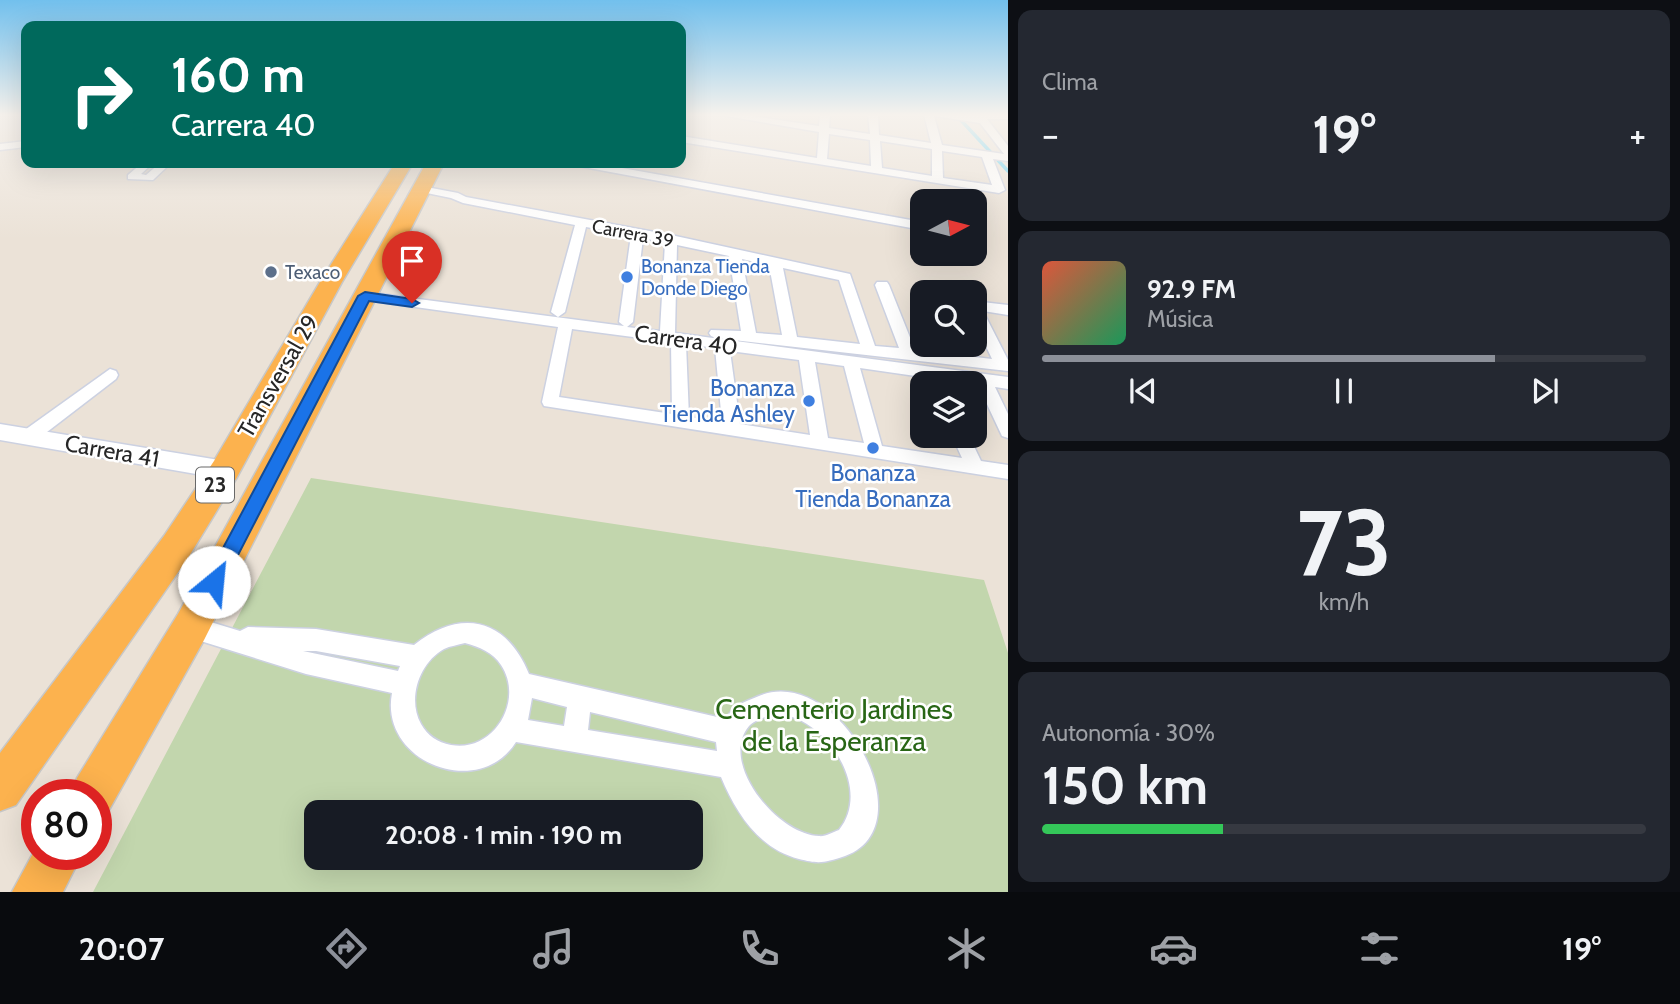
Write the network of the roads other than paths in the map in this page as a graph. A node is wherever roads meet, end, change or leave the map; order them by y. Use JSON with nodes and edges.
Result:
{"nodes":[{"id":1,"x":988,"y":155,"type":"edge"},
{"id":2,"x":811,"y":156,"type":"edge"},
{"id":3,"x":822,"y":156,"type":"edge"},
{"id":4,"x":876,"y":156,"type":"edge"},
{"id":5,"x":937,"y":156,"type":"edge"},
{"id":6,"x":822,"y":162,"type":"junction"},
{"id":7,"x":142,"y":168,"type":"edge"},
{"id":8,"x":160,"y":168,"type":"edge"},
{"id":9,"x":401,"y":168,"type":"edge"},
{"id":10,"x":605,"y":168,"type":"edge"},
{"id":11,"x":877,"y":170,"type":"junction"},
{"id":12,"x":428,"y":176,"type":"edge"},
{"id":13,"x":938,"y":180,"type":"junction"},
{"id":14,"x":580,"y":223,"type":"junction"},
{"id":15,"x":910,"y":224,"type":"edge"},
{"id":16,"x":638,"y":233,"type":"junction"},
{"id":17,"x":671,"y":240,"type":"junction"},
{"id":18,"x":736,"y":253,"type":"junction"},
{"id":19,"x":775,"y":262,"type":"junction"},
{"id":20,"x":882,"y":285,"type":"dead end"},
{"id":21,"x":367,"y":292,"type":"junction"},
{"id":22,"x":1008,"y":310,"type":"edge"},
{"id":23,"x":562,"y":318,"type":"junction"},
{"id":24,"x":626,"y":322,"type":"junction"},
{"id":25,"x":671,"y":334,"type":"junction"},
{"id":26,"x":749,"y":336,"type":"junction"},
{"id":27,"x":790,"y":341,"type":"junction"},
{"id":28,"x":722,"y":345,"type":"junction"},
{"id":29,"x":869,"y":350,"type":"junction"},
{"id":30,"x":909,"y":354,"type":"junction"},
{"id":31,"x":806,"y":356,"type":"junction"},
{"id":32,"x":851,"y":362,"type":"junction"},
{"id":33,"x":1005,"y":365,"type":"edge"},
{"id":34,"x":910,"y":373,"type":"edge"},
{"id":35,"x":110,"y":375,"type":"dead end"},
{"id":36,"x":987,"y":380,"type":"edge"},
{"id":37,"x":1008,"y":383,"type":"edge"},
{"id":38,"x":987,"y":387,"type":"edge"},
{"id":39,"x":681,"y":422,"type":"junction"},
{"id":40,"x":732,"y":431,"type":"junction"},
{"id":41,"x":1008,"y":431,"type":"edge"},
{"id":42,"x":0,"y":432,"type":"edge"},
{"id":43,"x":28,"y":437,"type":"junction"},
{"id":44,"x":820,"y":444,"type":"junction"},
{"id":45,"x":966,"y":448,"type":"edge"},
{"id":46,"x":875,"y":453,"type":"junction"},
{"id":47,"x":975,"y":467,"type":"junction"},
{"id":48,"x":225,"y":470,"type":"junction"},
{"id":49,"x":1008,"y":472,"type":"edge"},
{"id":50,"x":191,"y":628,"type":"junction"},
{"id":51,"x":227,"y":638,"type":"junction"},
{"id":52,"x":316,"y":640,"type":"junction"},
{"id":53,"x":416,"y":657,"type":"junction"},
{"id":54,"x":306,"y":663,"type":"junction"},
{"id":55,"x":404,"y":684,"type":"junction"},
{"id":56,"x":521,"y":684,"type":"junction"},
{"id":57,"x":580,"y":698,"type":"junction"},
{"id":58,"x":511,"y":729,"type":"junction"},
{"id":59,"x":731,"y":733,"type":"junction"},
{"id":60,"x":575,"y":740,"type":"junction"},
{"id":61,"x":729,"y":766,"type":"junction"},
{"id":62,"x":102,"y":779,"type":"edge"},
{"id":63,"x":0,"y":789,"type":"edge"},
{"id":64,"x":49,"y":870,"type":"edge"},
{"id":65,"x":36,"y":892,"type":"edge"}],
"edges":[{"from":1,"to":13,"type":"street"},
{"from":2,"to":6,"type":"street"},
{"from":3,"to":6,"type":"street"},
{"from":4,"to":11,"type":"street"},
{"from":5,"to":13,"type":"street"},
{"from":6,"to":11,"type":"street"},
{"from":7,"to":8,"type":"street"},
{"from":9,"to":48,"type":"highway","name":"Transversal 29","number":"23"},
{"from":10,"to":15,"type":"street"},
{"from":11,"to":13,"type":"street"},
{"from":12,"to":14,"type":"street","name":"Carrera 39"},
{"from":12,"to":21,"type":"highway","name":"Transversal 29","number":"23"},
{"from":14,"to":16,"type":"street","name":"Carrera 39"},
{"from":14,"to":23,"type":"street"},
{"from":16,"to":17,"type":"street","name":"Carrera 39"},
{"from":16,"to":24,"type":"street"},
{"from":17,"to":18,"type":"street","name":"Carrera 39"},
{"from":17,"to":25,"type":"street"},
{"from":18,"to":19,"type":"street","name":"Carrera 39"},
{"from":18,"to":26,"type":"street"},
{"from":19,"to":27,"type":"street"},
{"from":19,"to":29,"type":"street","name":"Carrera 39"},
{"from":20,"to":30,"type":"street"},
{"from":21,"to":23,"type":"street","name":"Carrera 40"},
{"from":21,"to":50,"type":"highway","name":"Transversal 29","number":"23"},
{"from":22,"to":33,"type":"street"},
{"from":23,"to":24,"type":"street","name":"Carrera 40"},
{"from":23,"to":25,"type":"street","name":"Carrera 40"},
{"from":23,"to":39,"type":"street"},
{"from":24,"to":25,"type":"street","name":"Carrera 40"},
{"from":25,"to":26,"type":"street","name":"Carrera 40"},
{"from":25,"to":28,"type":"street","name":"Carrera 40"},
{"from":25,"to":39,"type":"street"},
{"from":26,"to":27,"type":"street","name":"Carrera 40"},
{"from":27,"to":29,"type":"street","name":"Carrera 40"},
{"from":28,"to":31,"type":"street","name":"Carrera 40"},
{"from":28,"to":40,"type":"street"},
{"from":29,"to":30,"type":"street","name":"Carrera 40"},
{"from":30,"to":33,"type":"street","name":"Carrera 40"},
{"from":31,"to":32,"type":"street","name":"Carrera 40"},
{"from":31,"to":44,"type":"street"},
{"from":32,"to":34,"type":"street","name":"Carrera 40"},
{"from":32,"to":46,"type":"street"},
{"from":35,"to":43,"type":"street"},
{"from":36,"to":37,"type":"street","name":"Carrera 40"},
{"from":38,"to":41,"type":"street"},
{"from":39,"to":40,"type":"street"},
{"from":40,"to":44,"type":"street"},
{"from":42,"to":43,"type":"street","name":"Carrera 41"},
{"from":43,"to":48,"type":"street","name":"Carrera 41"},
{"from":44,"to":46,"type":"street"},
{"from":45,"to":47,"type":"street"},
{"from":46,"to":47,"type":"street"},
{"from":47,"to":49,"type":"street"},
{"from":48,"to":63,"type":"highway","name":"Transversal 29","number":"23"},
{"from":50,"to":51,"type":"street"},
{"from":50,"to":62,"type":"highway","name":"Transversal 29","number":"23"},
{"from":51,"to":52,"type":"street"},
{"from":51,"to":54,"type":"street"},
{"from":52,"to":53,"type":"street"},
{"from":52,"to":54,"type":"street"},
{"from":53,"to":55,"type":"street"},
{"from":53,"to":56,"type":"street"},
{"from":54,"to":55,"type":"street"},
{"from":55,"to":58,"type":"street"},
{"from":56,"to":57,"type":"street"},
{"from":56,"to":58,"type":"street"},
{"from":57,"to":59,"type":"street"},
{"from":57,"to":60,"type":"street"},
{"from":58,"to":60,"type":"street"},
{"from":59,"to":61,"type":"street"},
{"from":59,"to":61,"type":"street"},
{"from":60,"to":61,"type":"street"},
{"from":64,"to":65,"type":"highway"}]}
